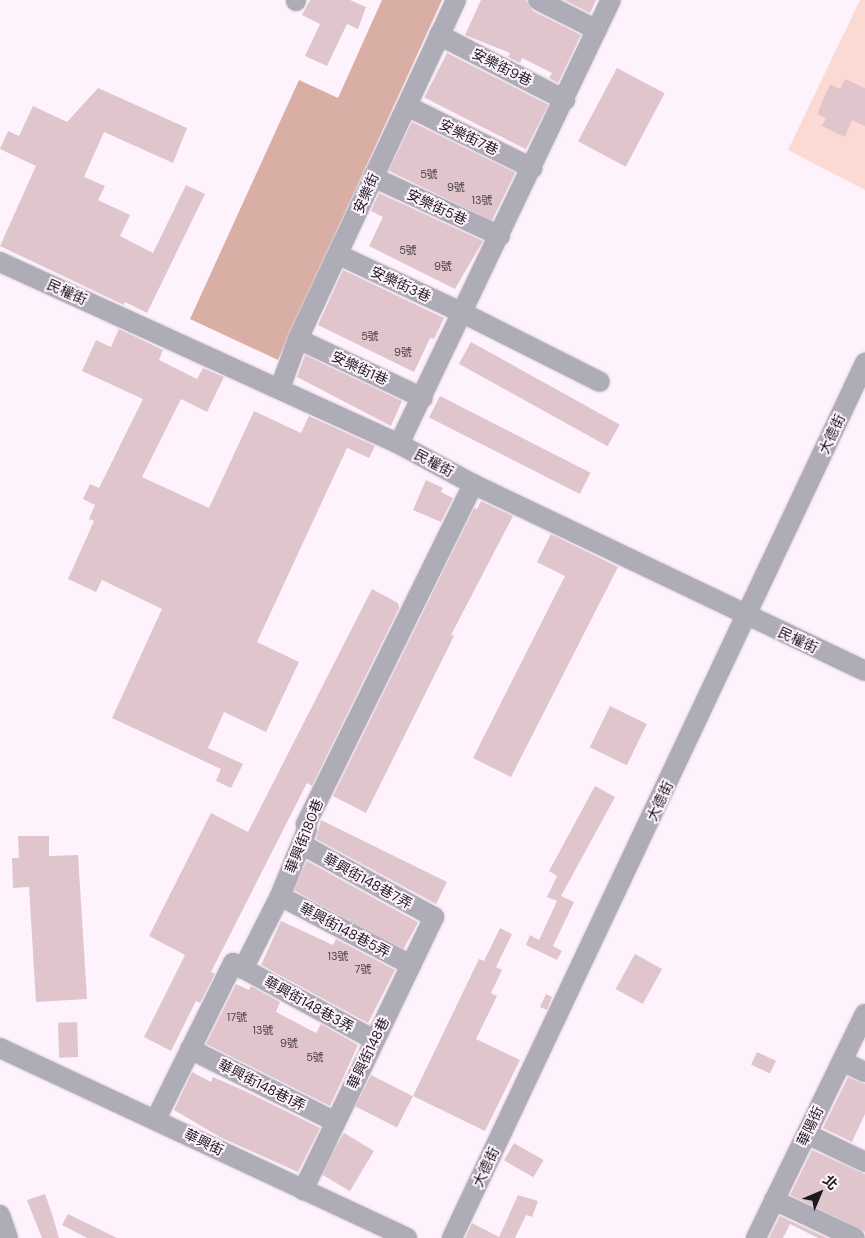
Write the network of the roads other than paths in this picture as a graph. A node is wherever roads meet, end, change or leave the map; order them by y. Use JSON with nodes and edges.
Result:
{"nodes":[{"id":1,"x":456,"y":0,"type":"edge"},
{"id":2,"x":538,"y":0,"type":"edge"},
{"id":3,"x":611,"y":0,"type":"edge"},
{"id":4,"x":597,"y":30,"type":"junction"},
{"id":5,"x":439,"y":35,"type":"junction"},
{"id":6,"x":565,"y":100,"type":"junction"},
{"id":7,"x":407,"y":106,"type":"junction"},
{"id":8,"x":532,"y":168,"type":"junction"},
{"id":9,"x":373,"y":177,"type":"junction"},
{"id":10,"x":500,"y":236,"type":"junction"},
{"id":11,"x":339,"y":255,"type":"junction"},
{"id":12,"x":0,"y":262,"type":"edge"},
{"id":13,"x":463,"y":313,"type":"junction"},
{"id":14,"x":298,"y":339,"type":"junction"},
{"id":15,"x":865,"y":363,"type":"edge"},
{"id":16,"x":600,"y":382,"type":"dead end"},
{"id":17,"x":280,"y":388,"type":"junction"},
{"id":18,"x":423,"y":398,"type":"junction"},
{"id":19,"x":399,"y":444,"type":"junction"},
{"id":20,"x":473,"y":484,"type":"junction"},
{"id":21,"x":748,"y":616,"type":"junction"},
{"id":22,"x":865,"y":671,"type":"edge"},
{"id":23,"x":301,"y":844,"type":"junction"},
{"id":24,"x":280,"y":896,"type":"junction"},
{"id":25,"x":434,"y":917,"type":"joint"},
{"id":26,"x":411,"y":965,"type":"junction"},
{"id":27,"x":243,"y":969,"type":"junction"},
{"id":28,"x":865,"y":1014,"type":"edge"},
{"id":29,"x":374,"y":1040,"type":"junction"},
{"id":30,"x":0,"y":1048,"type":"edge"},
{"id":31,"x":190,"y":1049,"type":"junction"},
{"id":32,"x":842,"y":1061,"type":"junction"},
{"id":33,"x":865,"y":1072,"type":"edge"},
{"id":34,"x":156,"y":1119,"type":"junction"},
{"id":35,"x":334,"y":1120,"type":"junction"},
{"id":36,"x":807,"y":1134,"type":"junction"},
{"id":37,"x":865,"y":1162,"type":"edge"},
{"id":38,"x":302,"y":1190,"type":"junction"},
{"id":39,"x":774,"y":1200,"type":"junction"},
{"id":40,"x":0,"y":1214,"type":"edge"},
{"id":41,"x":8,"y":1238,"type":"edge"},
{"id":42,"x":407,"y":1238,"type":"edge"},
{"id":43,"x":452,"y":1238,"type":"edge"},
{"id":44,"x":756,"y":1238,"type":"edge"},
{"id":45,"x":855,"y":1238,"type":"edge"}],
"edges":[{"from":1,"to":5,"type":"street","name":"安樂街"},
{"from":2,"to":4,"type":"street"},
{"from":3,"to":4,"type":"street"},
{"from":4,"to":6,"type":"street"},
{"from":5,"to":6,"type":"street","name":"安樂街9巷"},
{"from":5,"to":7,"type":"street","name":"安樂街"},
{"from":6,"to":8,"type":"street"},
{"from":7,"to":8,"type":"street","name":"安樂街7巷"},
{"from":7,"to":9,"type":"street","name":"安樂街"},
{"from":8,"to":10,"type":"street"},
{"from":9,"to":10,"type":"street","name":"安樂街5巷"},
{"from":9,"to":11,"type":"street","name":"安樂街"},
{"from":10,"to":13,"type":"street"},
{"from":11,"to":13,"type":"street","name":"安樂街3巷"},
{"from":11,"to":14,"type":"street","name":"安樂街"},
{"from":12,"to":17,"type":"street","name":"民權街"},
{"from":13,"to":16,"type":"street","name":"安樂街3巷"},
{"from":13,"to":18,"type":"street"},
{"from":14,"to":17,"type":"street","name":"安樂街"},
{"from":14,"to":18,"type":"street","name":"安樂街1巷"},
{"from":15,"to":21,"type":"street","name":"大德街"},
{"from":17,"to":19,"type":"street","name":"民權街"},
{"from":18,"to":19,"type":"street"},
{"from":19,"to":20,"type":"street","name":"民權街"},
{"from":20,"to":21,"type":"street","name":"民權街"},
{"from":20,"to":23,"type":"street","name":"華興街180巷"},
{"from":21,"to":22,"type":"street","name":"民權街"},
{"from":21,"to":43,"type":"street","name":"大德街"},
{"from":23,"to":24,"type":"street","name":"華興街180巷"},
{"from":23,"to":25,"type":"street","name":"華興街148巷7弄"},
{"from":24,"to":26,"type":"street","name":"華興街148巷5弄"},
{"from":24,"to":27,"type":"street","name":"華興街180巷"},
{"from":25,"to":26,"type":"street","name":"華興街148巷"},
{"from":26,"to":29,"type":"street","name":"華興街148巷"},
{"from":27,"to":29,"type":"street","name":"華興街148巷3弄"},
{"from":27,"to":31,"type":"street"},
{"from":28,"to":32,"type":"street","name":"華陽街"},
{"from":29,"to":35,"type":"street","name":"華興街148巷"},
{"from":30,"to":34,"type":"street","name":"華興街"},
{"from":31,"to":34,"type":"street"},
{"from":31,"to":35,"type":"street","name":"華興街148巷1弄"},
{"from":32,"to":33,"type":"street"},
{"from":32,"to":36,"type":"street","name":"華陽街"},
{"from":34,"to":38,"type":"street","name":"華興街"},
{"from":35,"to":38,"type":"street","name":"華興街148巷"},
{"from":36,"to":37,"type":"street"},
{"from":36,"to":39,"type":"street","name":"華陽街"},
{"from":38,"to":42,"type":"street","name":"華興街"},
{"from":39,"to":44,"type":"street","name":"華陽街"},
{"from":39,"to":45,"type":"street"},
{"from":40,"to":41,"type":"street"}]}
